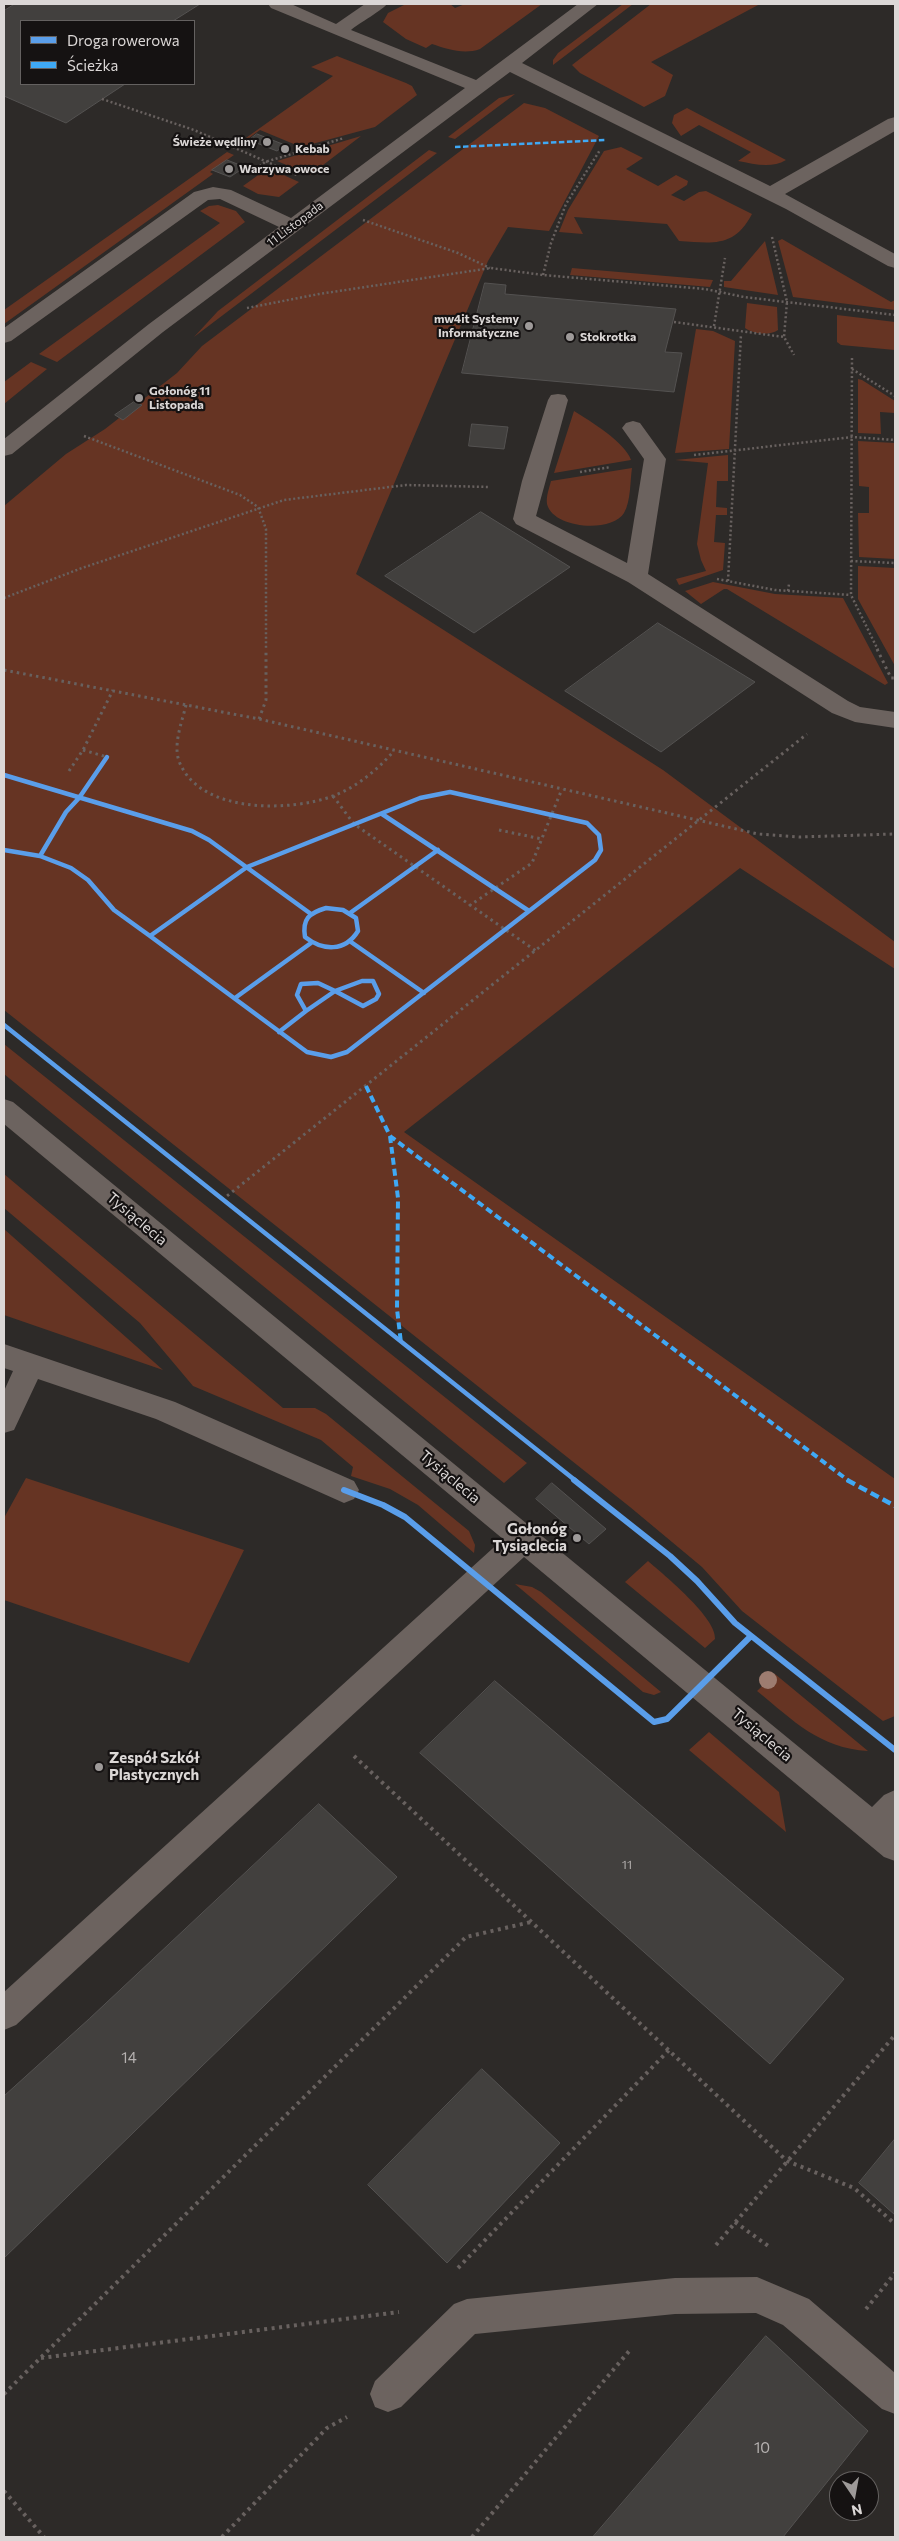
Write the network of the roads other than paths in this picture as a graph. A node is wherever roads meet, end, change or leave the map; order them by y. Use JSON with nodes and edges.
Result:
{"nodes":[{"id":1,"x":277,"y":4,"type":"edge"},
{"id":2,"x":378,"y":4,"type":"edge"},
{"id":3,"x":589,"y":4,"type":"edge"},
{"id":4,"x":338,"y":31,"type":"junction"},
{"id":5,"x":509,"y":64,"type":"junction"},
{"id":6,"x":478,"y":88,"type":"junction"},
{"id":7,"x":895,"y":123,"type":"edge"},
{"id":8,"x":771,"y":194,"type":"junction"},
{"id":9,"x":293,"y":226,"type":"junction"},
{"id":10,"x":895,"y":262,"type":"edge"},
{"id":11,"x":4,"y":337,"type":"edge"},
{"id":12,"x":558,"y":400,"type":"dead end"},
{"id":13,"x":633,"y":428,"type":"dead end"},
{"id":14,"x":4,"y":449,"type":"edge"},
{"id":15,"x":636,"y":577,"type":"junction"},
{"id":16,"x":895,"y":720,"type":"edge"},
{"id":17,"x":4,"y":1109,"type":"edge"},
{"id":18,"x":4,"y":1356,"type":"edge"},
{"id":19,"x":30,"y":1365,"type":"junction"},
{"id":20,"x":4,"y":1421,"type":"edge"},
{"id":21,"x":344,"y":1490,"type":"dead end"},
{"id":22,"x":524,"y":1539,"type":"junction"},
{"id":23,"x":895,"y":1805,"type":"edge"},
{"id":24,"x":884,"y":1837,"type":"edge"},
{"id":25,"x":4,"y":2014,"type":"edge"},
{"id":26,"x":388,"y":2394,"type":"road end"},
{"id":27,"x":895,"y":2396,"type":"edge"}],
"edges":[{"from":1,"to":4,"type":"street"},
{"from":2,"to":4,"type":"street"},
{"from":3,"to":5,"type":"street","name":"11 Listopada"},
{"from":4,"to":6,"type":"street"},
{"from":5,"to":6,"type":"street","name":"11 Listopada"},
{"from":5,"to":8,"type":"street"},
{"from":6,"to":9,"type":"street","name":"11 Listopada"},
{"from":7,"to":8,"type":"street"},
{"from":8,"to":10,"type":"street"},
{"from":9,"to":11,"type":"street"},
{"from":9,"to":14,"type":"street","name":"11 Listopada"},
{"from":12,"to":15,"type":"street"},
{"from":13,"to":15,"type":"street"},
{"from":15,"to":16,"type":"street"},
{"from":17,"to":22,"type":"street","name":"Tysiąclecia"},
{"from":18,"to":19,"type":"street"},
{"from":19,"to":20,"type":"street"},
{"from":19,"to":21,"type":"street"},
{"from":22,"to":24,"type":"street","name":"Tysiąclecia"},
{"from":22,"to":25,"type":"street"},
{"from":23,"to":24,"type":"street"},
{"from":26,"to":27,"type":"street"}]}
